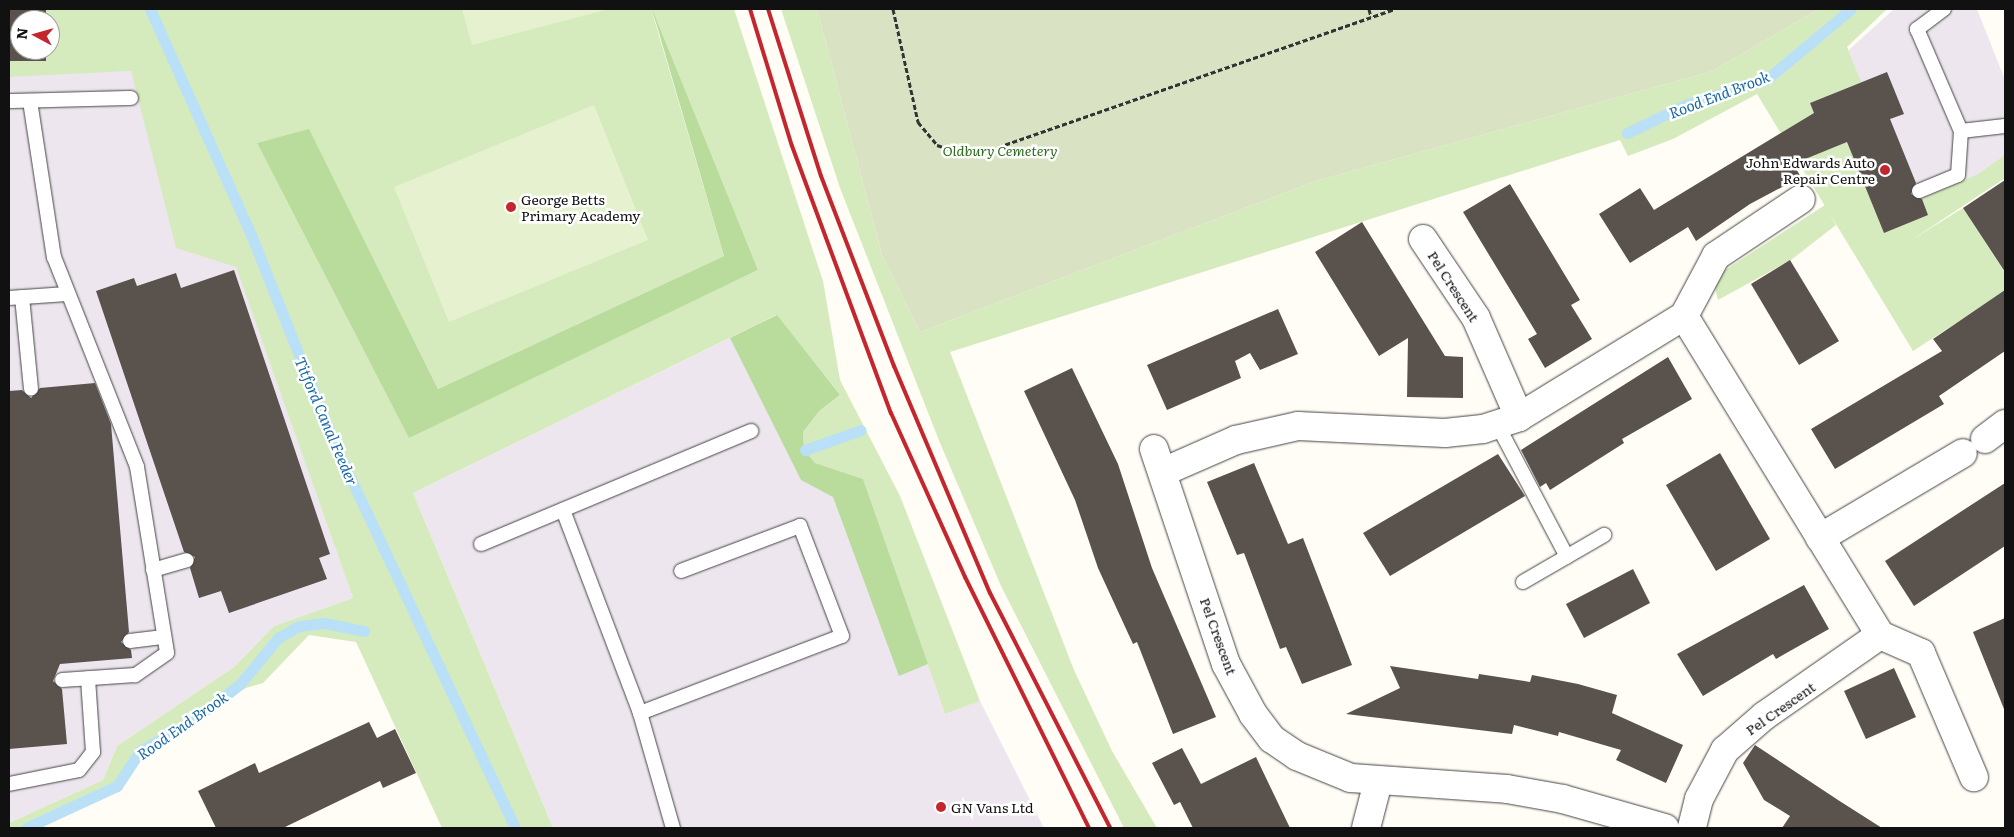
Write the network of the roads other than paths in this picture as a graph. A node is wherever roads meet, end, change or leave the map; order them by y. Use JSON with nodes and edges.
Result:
{"nodes":[{"id":1,"x":1944,"y":9,"type":"edge"},
{"id":2,"x":130,"y":98,"type":"dead end"},
{"id":3,"x":9,"y":101,"type":"edge"},
{"id":4,"x":30,"y":101,"type":"junction"},
{"id":5,"x":2005,"y":126,"type":"edge"},
{"id":6,"x":1961,"y":131,"type":"junction"},
{"id":7,"x":1919,"y":191,"type":"dead end"},
{"id":8,"x":1800,"y":199,"type":"dead end"},
{"id":9,"x":1423,"y":239,"type":"dead end"},
{"id":10,"x":67,"y":294,"type":"junction"},
{"id":11,"x":16,"y":298,"type":"edge"},
{"id":12,"x":1684,"y":316,"type":"junction"},
{"id":13,"x":31,"y":389,"type":"dead end"},
{"id":14,"x":1508,"y":420,"type":"junction"},
{"id":15,"x":751,"y":431,"type":"dead end"},
{"id":16,"x":1984,"y":439,"type":"edge"},
{"id":17,"x":563,"y":510,"type":"junction"},
{"id":18,"x":1604,"y":535,"type":"dead end"},
{"id":19,"x":1820,"y":538,"type":"junction"},
{"id":20,"x":481,"y":544,"type":"dead end"},
{"id":21,"x":1567,"y":557,"type":"junction"},
{"id":22,"x":187,"y":560,"type":"dead end"},
{"id":23,"x":153,"y":570,"type":"junction"},
{"id":24,"x":681,"y":571,"type":"dead end"},
{"id":25,"x":1523,"y":582,"type":"dead end"},
{"id":26,"x":1880,"y":635,"type":"junction"},
{"id":27,"x":164,"y":637,"type":"junction"},
{"id":28,"x":130,"y":641,"type":"dead end"},
{"id":29,"x":88,"y":678,"type":"junction"},
{"id":30,"x":62,"y":680,"type":"dead end"},
{"id":31,"x":640,"y":713,"type":"junction"},
{"id":32,"x":1974,"y":777,"type":"dead end"},
{"id":33,"x":1378,"y":782,"type":"junction"},
{"id":34,"x":9,"y":784,"type":"edge"},
{"id":35,"x":673,"y":828,"type":"edge"},
{"id":36,"x":1366,"y":828,"type":"edge"},
{"id":37,"x":1665,"y":828,"type":"edge"},
{"id":38,"x":1692,"y":828,"type":"edge"}],
"edges":[{"from":1,"to":6,"type":"lane"},
{"from":2,"to":4,"type":"lane"},
{"from":3,"to":4,"type":"lane"},
{"from":4,"to":10,"type":"lane"},
{"from":5,"to":6,"type":"lane"},
{"from":6,"to":7,"type":"lane"},
{"from":8,"to":12,"type":"street"},
{"from":9,"to":14,"type":"street","name":"Pel Crescent"},
{"from":10,"to":11,"type":"lane"},
{"from":10,"to":23,"type":"lane"},
{"from":11,"to":13,"type":"lane"},
{"from":12,"to":14,"type":"street","name":"Pel Crescent"},
{"from":12,"to":19,"type":"street"},
{"from":14,"to":21,"type":"lane"},
{"from":14,"to":33,"type":"street","name":"Pel Crescent"},
{"from":15,"to":17,"type":"lane"},
{"from":16,"to":19,"type":"street"},
{"from":17,"to":20,"type":"lane"},
{"from":17,"to":31,"type":"lane"},
{"from":18,"to":21,"type":"lane"},
{"from":19,"to":26,"type":"street"},
{"from":21,"to":25,"type":"lane"},
{"from":22,"to":23,"type":"lane"},
{"from":23,"to":27,"type":"lane"},
{"from":24,"to":31,"type":"lane"},
{"from":26,"to":32,"type":"street"},
{"from":26,"to":38,"type":"street","name":"Pel Crescent"},
{"from":27,"to":28,"type":"lane"},
{"from":27,"to":29,"type":"lane"},
{"from":29,"to":30,"type":"lane"},
{"from":29,"to":34,"type":"lane"},
{"from":31,"to":35,"type":"lane"},
{"from":33,"to":36,"type":"street"},
{"from":33,"to":37,"type":"street","name":"Pel Crescent"}]}
